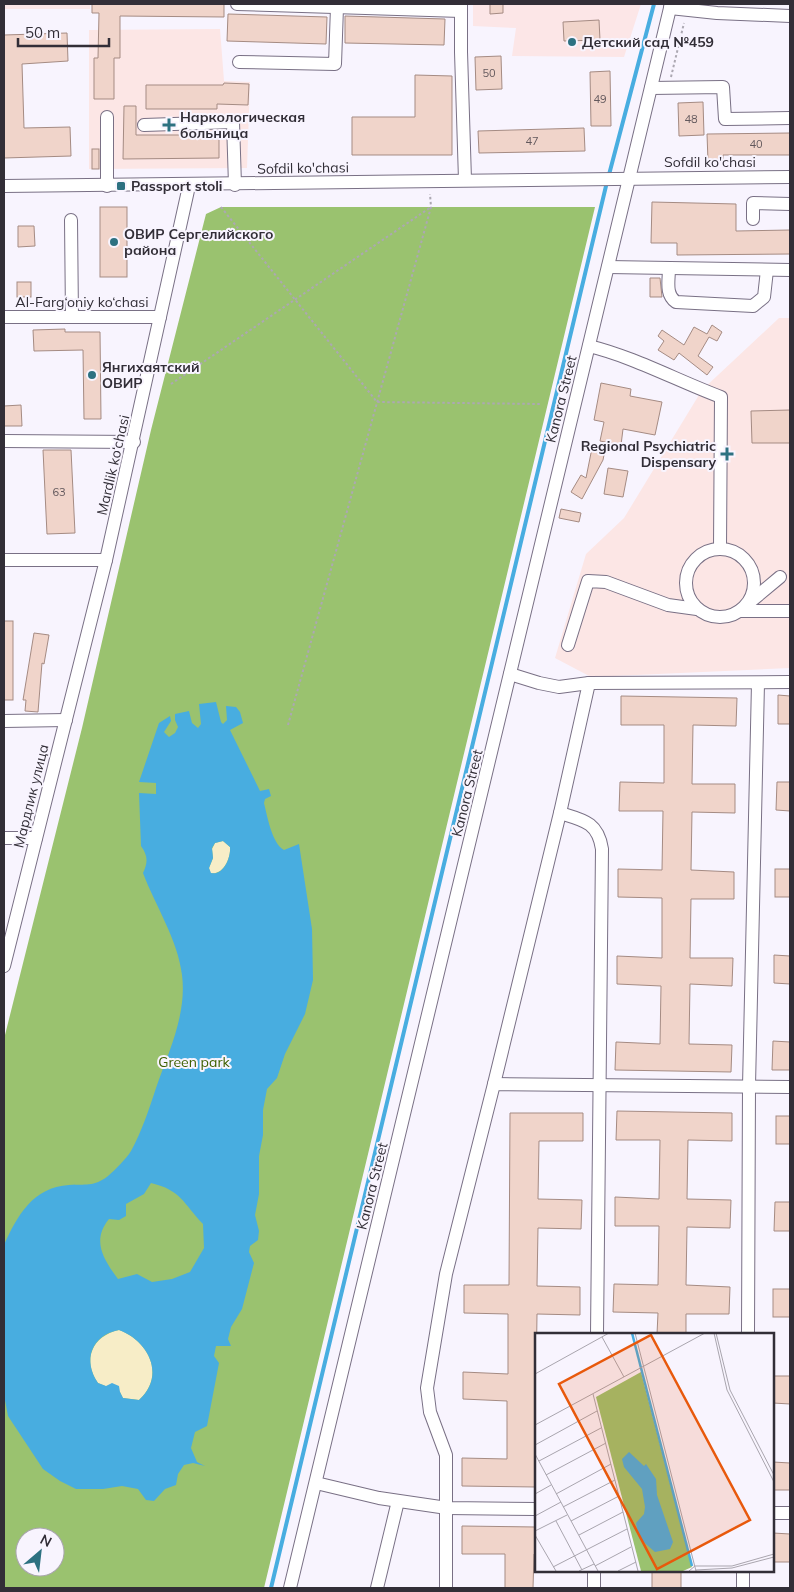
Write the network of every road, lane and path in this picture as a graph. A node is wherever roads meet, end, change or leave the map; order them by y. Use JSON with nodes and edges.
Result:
{"nodes":[{"id":1,"x":237,"y":4,"type":"edge"},
{"id":2,"x":343,"y":6,"type":"edge"},
{"id":3,"x":671,"y":6,"type":"edge"},
{"id":4,"x":461,"y":7,"type":"edge"},
{"id":5,"x":688,"y":10,"type":"junction"},
{"id":6,"x":790,"y":16,"type":"edge"},
{"id":7,"x":238,"y":62,"type":"dead end"},
{"id":8,"x":651,"y":88,"type":"junction"},
{"id":9,"x":668,"y":88,"type":"junction"},
{"id":10,"x":107,"y":117,"type":"dead end"},
{"id":11,"x":790,"y":118,"type":"edge"},
{"id":12,"x":144,"y":125,"type":"dead end"},
{"id":13,"x":790,"y":177,"type":"edge"},
{"id":14,"x":629,"y":178,"type":"junction"},
{"id":15,"x":465,"y":180,"type":"junction"},
{"id":16,"x":235,"y":185,"type":"junction"},
{"id":17,"x":4,"y":186,"type":"edge"},
{"id":18,"x":107,"y":186,"type":"junction"},
{"id":19,"x":189,"y":186,"type":"junction"},
{"id":20,"x":790,"y":204,"type":"edge"},
{"id":21,"x":221,"y":207,"type":"dead end"},
{"id":22,"x":753,"y":219,"type":"dead end"},
{"id":23,"x":71,"y":220,"type":"dead end"},
{"id":24,"x":608,"y":267,"type":"junction"},
{"id":25,"x":669,"y":268,"type":"junction"},
{"id":26,"x":767,"y":270,"type":"junction"},
{"id":27,"x":790,"y":270,"type":"edge"},
{"id":28,"x":295,"y":301,"type":"junction"},
{"id":29,"x":4,"y":317,"type":"edge"},
{"id":30,"x":72,"y":317,"type":"junction"},
{"id":31,"x":160,"y":317,"type":"junction"},
{"id":32,"x":589,"y":346,"type":"junction"},
{"id":33,"x":170,"y":384,"type":"dead end"},
{"id":34,"x":377,"y":402,"type":"junction"},
{"id":35,"x":541,"y":404,"type":"dead end"},
{"id":36,"x":4,"y":441,"type":"edge"},
{"id":37,"x":134,"y":442,"type":"junction"},
{"id":38,"x":720,"y":548,"type":"junction"},
{"id":39,"x":4,"y":560,"type":"edge"},
{"id":40,"x":106,"y":560,"type":"junction"},
{"id":41,"x":780,"y":577,"type":"dead end"},
{"id":42,"x":744,"y":607,"type":"junction"},
{"id":43,"x":698,"y":609,"type":"junction"},
{"id":44,"x":790,"y":611,"type":"edge"},
{"id":45,"x":568,"y":645,"type":"dead end"},
{"id":46,"x":510,"y":674,"type":"junction"},
{"id":47,"x":790,"y":682,"type":"edge"},
{"id":48,"x":758,"y":683,"type":"junction"},
{"id":49,"x":590,"y":684,"type":"junction"},
{"id":50,"x":66,"y":720,"type":"junction"},
{"id":51,"x":4,"y":721,"type":"edge"},
{"id":52,"x":288,"y":725,"type":"dead end"},
{"id":53,"x":560,"y":813,"type":"junction"},
{"id":54,"x":4,"y":838,"type":"edge"},
{"id":55,"x":36,"y":838,"type":"junction"},
{"id":56,"x":4,"y":965,"type":"edge"},
{"id":57,"x":494,"y":1084,"type":"junction"},
{"id":58,"x":599,"y":1084,"type":"junction"},
{"id":59,"x":748,"y":1086,"type":"junction"},
{"id":60,"x":790,"y":1087,"type":"edge"},
{"id":61,"x":597,"y":1333,"type":"edge"},
{"id":62,"x":748,"y":1333,"type":"edge"},
{"id":63,"x":316,"y":1483,"type":"junction"},
{"id":64,"x":398,"y":1501,"type":"junction"},
{"id":65,"x":447,"y":1508,"type":"junction"},
{"id":66,"x":535,"y":1508,"type":"edge"},
{"id":67,"x":774,"y":1513,"type":"edge"},
{"id":68,"x":790,"y":1513,"type":"edge"},
{"id":69,"x":594,"y":1572,"type":"edge"},
{"id":70,"x":743,"y":1572,"type":"edge"},
{"id":71,"x":290,"y":1588,"type":"edge"},
{"id":72,"x":377,"y":1588,"type":"edge"},
{"id":73,"x":446,"y":1588,"type":"edge"},
{"id":74,"x":594,"y":1588,"type":"edge"},
{"id":75,"x":743,"y":1588,"type":"edge"}],
"edges":[{"from":1,"to":2,"type":"street"},
{"from":2,"to":4,"type":"street"},
{"from":2,"to":7,"type":"street"},
{"from":3,"to":5,"type":"street"},
{"from":3,"to":8,"type":"street","name":"Kanora Street"},
{"from":4,"to":15,"type":"street"},
{"from":5,"to":6,"type":"street"},
{"from":5,"to":9,"type":"path"},
{"from":8,"to":9,"type":"street"},
{"from":8,"to":14,"type":"street","name":"Kanora Street"},
{"from":9,"to":11,"type":"street"},
{"from":10,"to":18,"type":"street"},
{"from":12,"to":16,"type":"street"},
{"from":13,"to":14,"type":"street","name":"Sofdil ko'chasi"},
{"from":14,"to":15,"type":"street","name":"Sofdil ko'chasi"},
{"from":14,"to":24,"type":"street","name":"Kanora Street"},
{"from":15,"to":16,"type":"street","name":"Sofdil ko'chasi"},
{"from":16,"to":19,"type":"street","name":"Sofdil ko'chasi"},
{"from":17,"to":18,"type":"street","name":"Sofdil ko'chasi"},
{"from":18,"to":19,"type":"street","name":"Sofdil ko'chasi"},
{"from":19,"to":31,"type":"street","name":"Mardlik ko‘chasi"},
{"from":20,"to":22,"type":"street"},
{"from":21,"to":28,"type":"path"},
{"from":23,"to":30,"type":"street"},
{"from":24,"to":25,"type":"street"},
{"from":24,"to":32,"type":"street","name":"Kanora Street"},
{"from":25,"to":26,"type":"street"},
{"from":25,"to":26,"type":"street"},
{"from":26,"to":27,"type":"street"},
{"from":28,"to":33,"type":"path"},
{"from":28,"to":34,"type":"path"},
{"from":28,"to":34,"type":"path"},
{"from":29,"to":30,"type":"street","name":"Al-Farg‘oniy ko‘chasi"},
{"from":30,"to":31,"type":"street","name":"Al-Farg‘oniy ko‘chasi"},
{"from":31,"to":37,"type":"street","name":"Mardlik ko‘chasi"},
{"from":32,"to":38,"type":"street"},
{"from":32,"to":46,"type":"street","name":"Kanora Street"},
{"from":34,"to":35,"type":"path"},
{"from":34,"to":52,"type":"path"},
{"from":36,"to":37,"type":"street"},
{"from":37,"to":40,"type":"street","name":"Mardlik ko‘chasi"},
{"from":38,"to":42,"type":"street"},
{"from":38,"to":43,"type":"street"},
{"from":39,"to":40,"type":"street"},
{"from":40,"to":50,"type":"street","name":"Mardlik ko‘chasi"},
{"from":41,"to":42,"type":"street"},
{"from":42,"to":43,"type":"street"},
{"from":42,"to":44,"type":"street"},
{"from":43,"to":45,"type":"street"},
{"from":46,"to":49,"type":"street"},
{"from":46,"to":63,"type":"street","name":"Kanora Street"},
{"from":47,"to":48,"type":"street"},
{"from":48,"to":49,"type":"street"},
{"from":48,"to":59,"type":"street"},
{"from":49,"to":53,"type":"street"},
{"from":50,"to":51,"type":"street"},
{"from":50,"to":55,"type":"street","name":"Мардлик улица"},
{"from":53,"to":57,"type":"street"},
{"from":53,"to":58,"type":"street"},
{"from":54,"to":55,"type":"street"},
{"from":55,"to":56,"type":"street","name":"Мардлик улица"},
{"from":57,"to":58,"type":"street"},
{"from":57,"to":65,"type":"street"},
{"from":58,"to":59,"type":"street"},
{"from":58,"to":61,"type":"street"},
{"from":59,"to":60,"type":"street"},
{"from":59,"to":62,"type":"street"},
{"from":63,"to":64,"type":"street"},
{"from":63,"to":71,"type":"street","name":"Kanora Street"},
{"from":64,"to":65,"type":"street"},
{"from":64,"to":72,"type":"street"},
{"from":65,"to":66,"type":"street"},
{"from":65,"to":73,"type":"street"},
{"from":67,"to":68,"type":"street"},
{"from":69,"to":74,"type":"street"},
{"from":70,"to":75,"type":"street"}]}
